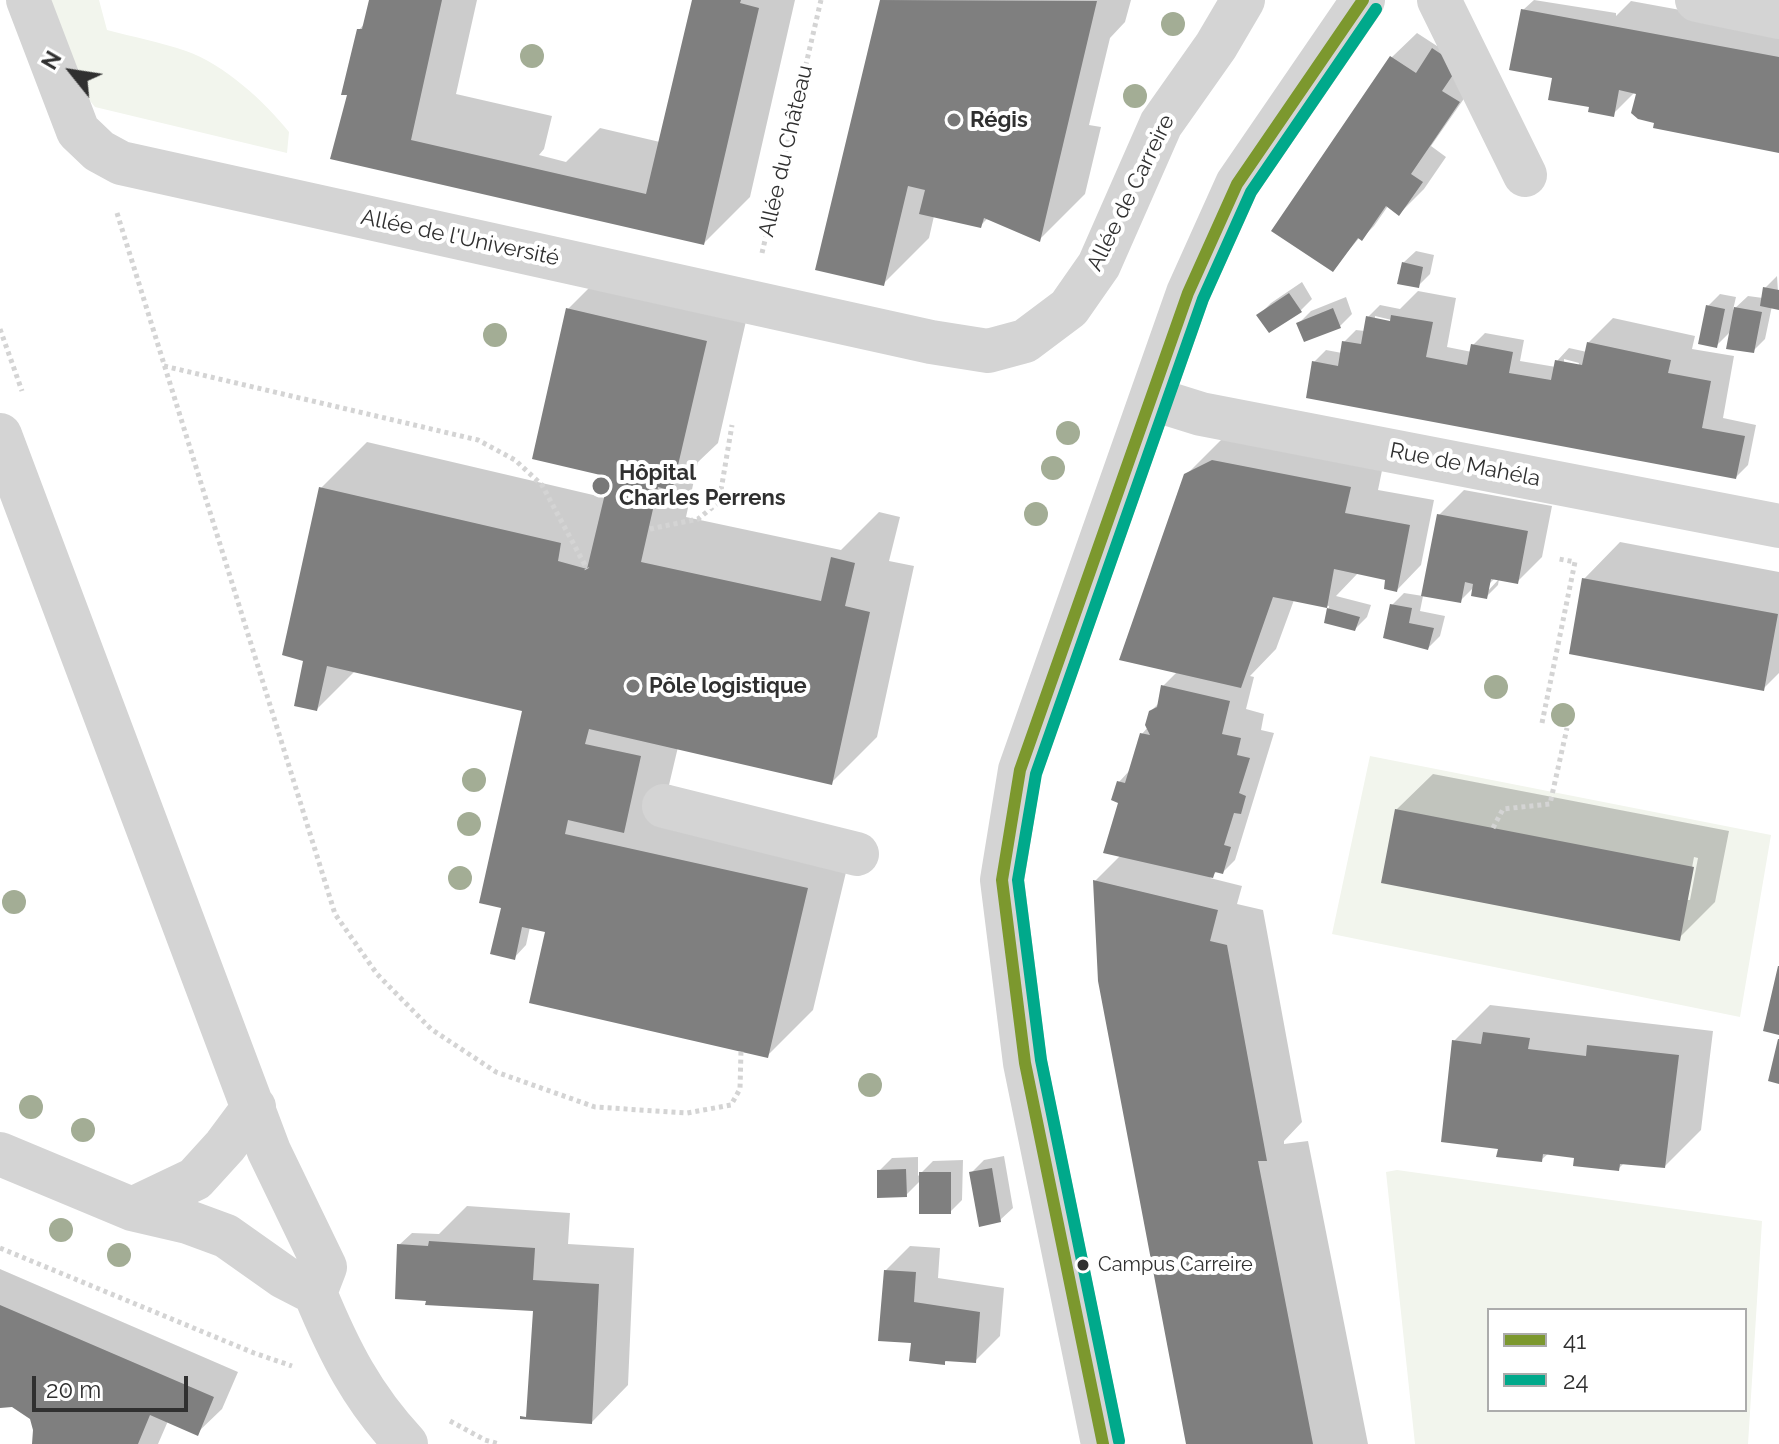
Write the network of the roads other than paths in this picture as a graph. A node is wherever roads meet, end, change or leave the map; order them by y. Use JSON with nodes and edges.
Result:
{"nodes":[{"id":1,"x":28,"y":0,"type":"edge"},
{"id":2,"x":1243,"y":0,"type":"edge"},
{"id":3,"x":1363,"y":0,"type":"edge"},
{"id":4,"x":1439,"y":0,"type":"edge"},
{"id":5,"x":1697,"y":0,"type":"edge"},
{"id":6,"x":1779,"y":17,"type":"edge"},
{"id":7,"x":1525,"y":175,"type":"dead end"},
{"id":8,"x":988,"y":351,"type":"joint"},
{"id":9,"x":1153,"y":399,"type":"junction"},
{"id":10,"x":0,"y":435,"type":"edge"},
{"id":11,"x":1779,"y":526,"type":"edge"},
{"id":12,"x":664,"y":806,"type":"dead end"},
{"id":13,"x":857,"y":854,"type":"dead end"},
{"id":14,"x":254,"y":1107,"type":"junction"},
{"id":15,"x":0,"y":1154,"type":"edge"},
{"id":16,"x":132,"y":1209,"type":"junction"},
{"id":17,"x":315,"y":1293,"type":"junction"},
{"id":18,"x":406,"y":1444,"type":"edge"},
{"id":19,"x":1103,"y":1444,"type":"edge"}],
"edges":[{"from":1,"to":8,"type":"street","name":"Allée de l'Université"},
{"from":2,"to":8,"type":"street","name":"Allée de Carreire"},
{"from":3,"to":9,"type":"street"},
{"from":4,"to":7,"type":"street"},
{"from":5,"to":6,"type":"street"},
{"from":9,"to":11,"type":"street","name":"Rue de Mahéla"},
{"from":9,"to":19,"type":"street"},
{"from":10,"to":14,"type":"street"},
{"from":12,"to":13,"type":"street"},
{"from":14,"to":16,"type":"street"},
{"from":14,"to":17,"type":"street"},
{"from":15,"to":16,"type":"street"},
{"from":16,"to":17,"type":"street"},
{"from":17,"to":18,"type":"street"}]}
